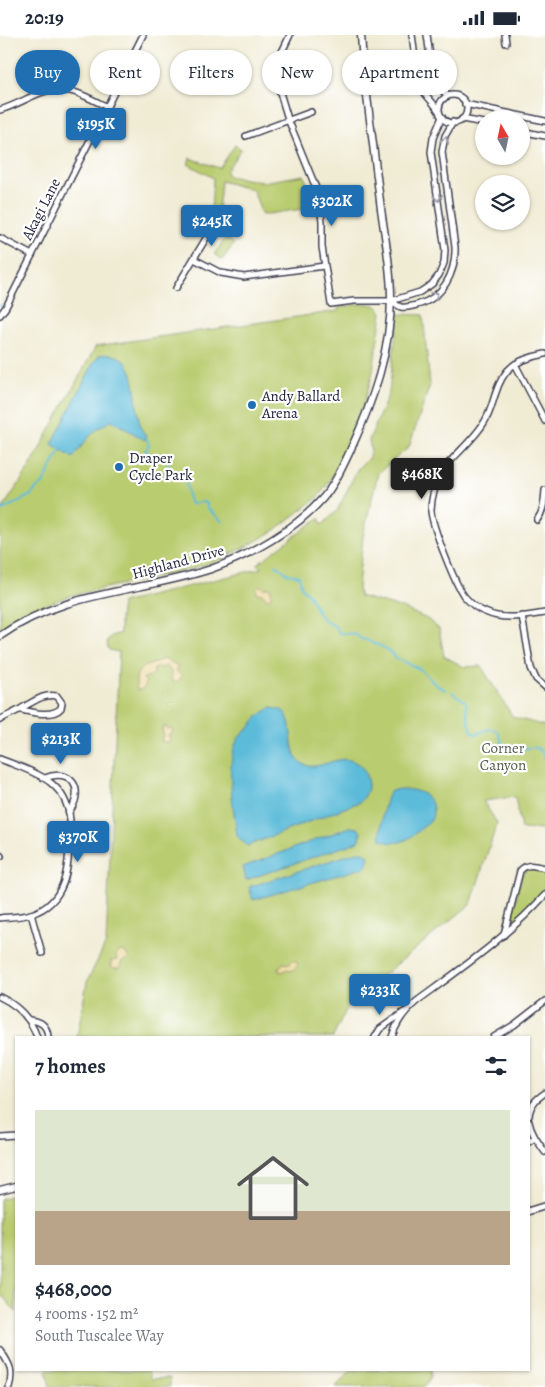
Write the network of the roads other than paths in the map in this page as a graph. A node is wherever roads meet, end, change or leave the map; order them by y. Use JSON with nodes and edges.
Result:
{"nodes":[{"id":1,"x":143,"y":35,"type":"edge"},
{"id":2,"x":290,"y":35,"type":"edge"},
{"id":3,"x":361,"y":35,"type":"edge"},
{"id":4,"x":412,"y":35,"type":"edge"},
{"id":5,"x":428,"y":35,"type":"edge"},
{"id":6,"x":505,"y":35,"type":"edge"},
{"id":7,"x":506,"y":43,"type":"dead end"},
{"id":8,"x":448,"y":96,"type":"junction"},
{"id":9,"x":466,"y":104,"type":"junction"},
{"id":10,"x":107,"y":107,"type":"junction"},
{"id":11,"x":0,"y":109,"type":"edge"},
{"id":12,"x":311,"y":112,"type":"dead end"},
{"id":13,"x":440,"y":114,"type":"junction"},
{"id":14,"x":288,"y":119,"type":"junction"},
{"id":15,"x":462,"y":119,"type":"junction"},
{"id":16,"x":475,"y":121,"type":"edge"},
{"id":17,"x":545,"y":121,"type":"edge"},
{"id":18,"x":453,"y":123,"type":"junction"},
{"id":19,"x":530,"y":133,"type":"edge"},
{"id":20,"x":246,"y":136,"type":"dead end"},
{"id":21,"x":545,"y":136,"type":"edge"},
{"id":22,"x":214,"y":225,"type":"dead end"},
{"id":23,"x":0,"y":238,"type":"edge"},
{"id":24,"x":32,"y":255,"type":"junction"},
{"id":25,"x":194,"y":259,"type":"junction"},
{"id":26,"x":324,"y":266,"type":"junction"},
{"id":27,"x":176,"y":288,"type":"dead end"},
{"id":28,"x":391,"y":301,"type":"junction"},
{"id":29,"x":0,"y":315,"type":"edge"},
{"id":30,"x":545,"y":355,"type":"edge"},
{"id":31,"x":515,"y":364,"type":"junction"},
{"id":32,"x":545,"y":421,"type":"edge"},
{"id":33,"x":545,"y":490,"type":"edge"},
{"id":34,"x":537,"y":520,"type":"dead end"},
{"id":35,"x":545,"y":613,"type":"edge"},
{"id":36,"x":522,"y":616,"type":"junction"},
{"id":37,"x":0,"y":636,"type":"edge"},
{"id":38,"x":545,"y":687,"type":"edge"},
{"id":39,"x":21,"y":709,"type":"junction"},
{"id":40,"x":0,"y":720,"type":"edge"},
{"id":41,"x":0,"y":759,"type":"edge"},
{"id":42,"x":45,"y":778,"type":"junction"},
{"id":43,"x":69,"y":812,"type":"junction"},
{"id":44,"x":545,"y":868,"type":"edge"},
{"id":45,"x":545,"y":895,"type":"edge"},
{"id":46,"x":31,"y":914,"type":"junction"},
{"id":47,"x":0,"y":918,"type":"edge"},
{"id":48,"x":504,"y":936,"type":"junction"},
{"id":49,"x":42,"y":953,"type":"dead end"},
{"id":50,"x":0,"y":997,"type":"edge"},
{"id":51,"x":545,"y":1001,"type":"edge"},
{"id":52,"x":406,"y":1011,"type":"junction"},
{"id":53,"x":29,"y":1020,"type":"junction"},
{"id":54,"x":37,"y":1036,"type":"edge"},
{"id":55,"x":48,"y":1036,"type":"edge"},
{"id":56,"x":376,"y":1036,"type":"edge"},
{"id":57,"x":392,"y":1036,"type":"edge"},
{"id":58,"x":496,"y":1036,"type":"edge"},
{"id":59,"x":545,"y":1093,"type":"edge"},
{"id":60,"x":530,"y":1108,"type":"edge"},
{"id":61,"x":530,"y":1128,"type":"edge"},
{"id":62,"x":15,"y":1135,"type":"edge"},
{"id":63,"x":0,"y":1136,"type":"edge"},
{"id":64,"x":535,"y":1138,"type":"junction"},
{"id":65,"x":530,"y":1141,"type":"edge"},
{"id":66,"x":545,"y":1152,"type":"edge"},
{"id":67,"x":15,"y":1186,"type":"edge"},
{"id":68,"x":0,"y":1190,"type":"edge"},
{"id":69,"x":545,"y":1206,"type":"edge"},
{"id":70,"x":530,"y":1211,"type":"edge"},
{"id":71,"x":0,"y":1350,"type":"edge"},
{"id":72,"x":9,"y":1387,"type":"edge"}],
"edges":[{"from":1,"to":10,"type":"street","name":"Akagi Lane"},
{"from":2,"to":14,"type":"street"},
{"from":3,"to":28,"type":"street","name":"Highland Drive"},
{"from":4,"to":13,"type":"street"},
{"from":5,"to":8,"type":"street"},
{"from":6,"to":7,"type":"street"},
{"from":8,"to":9,"type":"street"},
{"from":8,"to":13,"type":"street"},
{"from":9,"to":15,"type":"street"},
{"from":9,"to":17,"type":"street"},
{"from":10,"to":11,"type":"street"},
{"from":10,"to":24,"type":"street","name":"Akagi Lane"},
{"from":12,"to":14,"type":"street"},
{"from":13,"to":18,"type":"street"},
{"from":13,"to":28,"type":"street","one_way":true},
{"from":14,"to":20,"type":"street"},
{"from":14,"to":26,"type":"street"},
{"from":15,"to":16,"type":"street"},
{"from":15,"to":18,"type":"street"},
{"from":28,"to":18,"type":"street","one_way":true},
{"from":19,"to":21,"type":"street"},
{"from":22,"to":25,"type":"street"},
{"from":23,"to":24,"type":"street","name":"Akagi Lane"},
{"from":24,"to":29,"type":"street"},
{"from":25,"to":26,"type":"street"},
{"from":25,"to":27,"type":"street"},
{"from":26,"to":28,"type":"street"},
{"from":28,"to":37,"type":"street","name":"Highland Drive"},
{"from":30,"to":31,"type":"street"},
{"from":31,"to":32,"type":"street"},
{"from":31,"to":36,"type":"street"},
{"from":33,"to":34,"type":"street"},
{"from":35,"to":36,"type":"street"},
{"from":36,"to":38,"type":"street"},
{"from":39,"to":39,"type":"street"},
{"from":39,"to":40,"type":"street"},
{"from":41,"to":42,"type":"street"},
{"from":42,"to":43,"type":"street"},
{"from":42,"to":43,"type":"street"},
{"from":43,"to":46,"type":"street"},
{"from":44,"to":48,"type":"street"},
{"from":45,"to":48,"type":"street"},
{"from":46,"to":47,"type":"street"},
{"from":46,"to":49,"type":"street"},
{"from":48,"to":52,"type":"street"},
{"from":50,"to":53,"type":"street"},
{"from":51,"to":58,"type":"street"},
{"from":52,"to":56,"type":"street"},
{"from":52,"to":57,"type":"street"},
{"from":53,"to":54,"type":"street"},
{"from":53,"to":55,"type":"street"},
{"from":59,"to":60,"type":"street"},
{"from":61,"to":64,"type":"street"},
{"from":62,"to":63,"type":"street"},
{"from":64,"to":65,"type":"street"},
{"from":64,"to":66,"type":"street"},
{"from":67,"to":68,"type":"street"},
{"from":69,"to":70,"type":"street"},
{"from":71,"to":72,"type":"street"}]}
